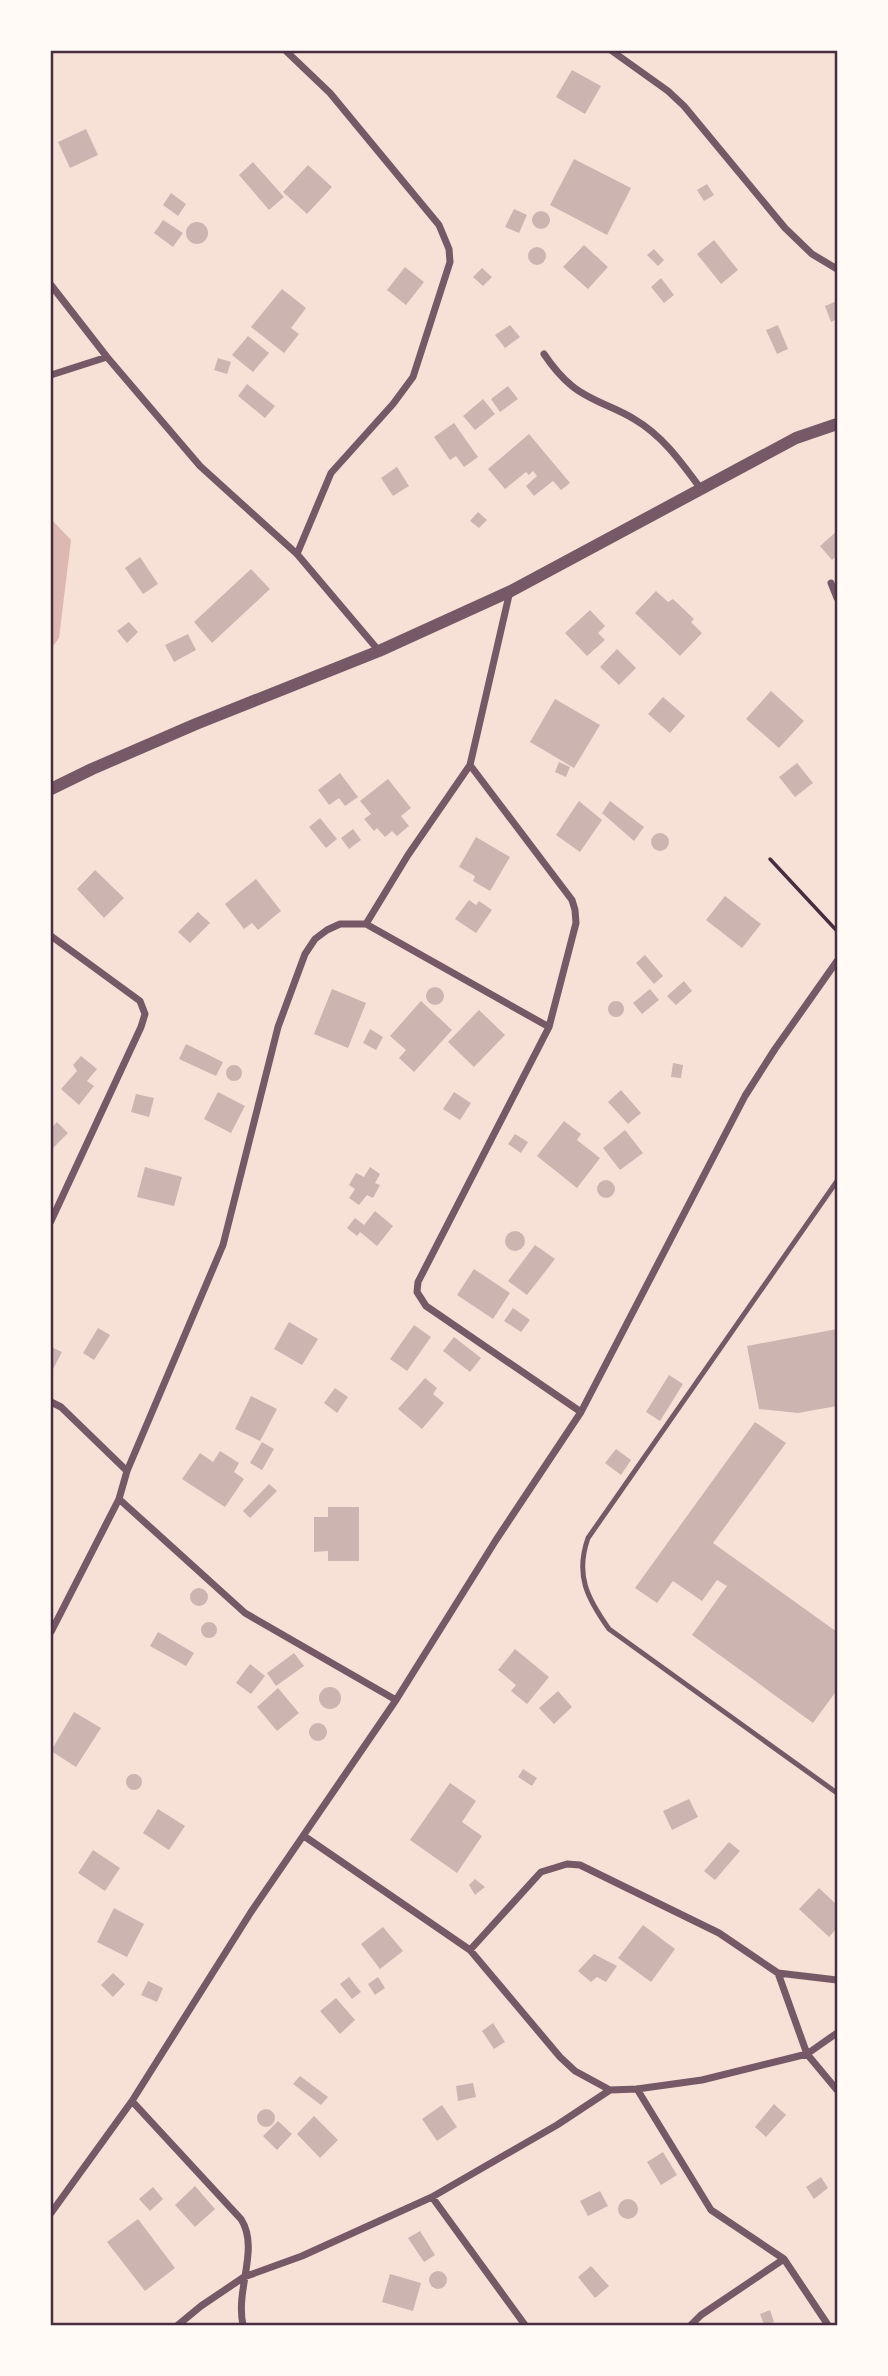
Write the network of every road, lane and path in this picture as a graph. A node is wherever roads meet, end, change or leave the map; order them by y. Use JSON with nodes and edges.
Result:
{"nodes":[{"id":1,"x":286,"y":51,"type":"edge"},
{"id":2,"x":612,"y":51,"type":"edge"},
{"id":3,"x":837,"y":269,"type":"edge"},
{"id":4,"x":51,"y":285,"type":"edge"},
{"id":5,"x":544,"y":354,"type":"dead end"},
{"id":6,"x":107,"y":357,"type":"junction"},
{"id":7,"x":51,"y":375,"type":"edge"},
{"id":8,"x":837,"y":424,"type":"edge"},
{"id":9,"x":701,"y":489,"type":"junction"},
{"id":10,"x":297,"y":554,"type":"junction"},
{"id":11,"x":831,"y":583,"type":"dead end"},
{"id":12,"x":510,"y":591,"type":"junction"},
{"id":13,"x":837,"y":598,"type":"edge"},
{"id":14,"x":379,"y":651,"type":"junction"},
{"id":15,"x":470,"y":765,"type":"junction"},
{"id":16,"x":51,"y":789,"type":"edge"},
{"id":17,"x":770,"y":859,"type":"dead end"},
{"id":18,"x":366,"y":924,"type":"junction"},
{"id":19,"x":837,"y":931,"type":"edge"},
{"id":20,"x":51,"y":936,"type":"edge"},
{"id":21,"x":837,"y":961,"type":"edge"},
{"id":22,"x":549,"y":1027,"type":"junction"},
{"id":23,"x":837,"y":1181,"type":"edge"},
{"id":24,"x":51,"y":1202,"type":"edge"},
{"id":25,"x":59,"y":1207,"type":"junction"},
{"id":26,"x":51,"y":1221,"type":"edge"},
{"id":27,"x":51,"y":1402,"type":"edge"},
{"id":28,"x":581,"y":1412,"type":"junction"},
{"id":29,"x":127,"y":1471,"type":"junction"},
{"id":30,"x":119,"y":1499,"type":"junction"},
{"id":31,"x":51,"y":1632,"type":"edge"},
{"id":32,"x":396,"y":1700,"type":"junction"},
{"id":33,"x":837,"y":1793,"type":"edge"},
{"id":34,"x":304,"y":1836,"type":"junction"},
{"id":35,"x":470,"y":1950,"type":"junction"},
{"id":36,"x":778,"y":1973,"type":"junction"},
{"id":37,"x":837,"y":1980,"type":"edge"},
{"id":38,"x":837,"y":2033,"type":"edge"},
{"id":39,"x":807,"y":2054,"type":"junction"},
{"id":40,"x":637,"y":2089,"type":"junction"},
{"id":41,"x":610,"y":2090,"type":"junction"},
{"id":42,"x":837,"y":2090,"type":"edge"},
{"id":43,"x":132,"y":2101,"type":"junction"},
{"id":44,"x":432,"y":2197,"type":"junction"},
{"id":45,"x":51,"y":2213,"type":"edge"},
{"id":46,"x":785,"y":2259,"type":"junction"},
{"id":47,"x":244,"y":2277,"type":"junction"},
{"id":48,"x":178,"y":2325,"type":"edge"},
{"id":49,"x":243,"y":2325,"type":"edge"},
{"id":50,"x":525,"y":2325,"type":"edge"},
{"id":51,"x":691,"y":2325,"type":"edge"},
{"id":52,"x":828,"y":2325,"type":"edge"}],
"edges":[{"from":1,"to":10,"type":"street"},
{"from":2,"to":3,"type":"street"},
{"from":4,"to":6,"type":"street"},
{"from":5,"to":9,"type":"street"},
{"from":6,"to":7,"type":"street"},
{"from":6,"to":10,"type":"street"},
{"from":8,"to":9,"type":"street"},
{"from":9,"to":12,"type":"street"},
{"from":10,"to":14,"type":"street"},
{"from":11,"to":13,"type":"street"},
{"from":12,"to":14,"type":"street"},
{"from":12,"to":15,"type":"street"},
{"from":14,"to":16,"type":"street"},
{"from":15,"to":18,"type":"street"},
{"from":15,"to":22,"type":"street"},
{"from":17,"to":19,"type":"path"},
{"from":18,"to":22,"type":"street"},
{"from":18,"to":29,"type":"street"},
{"from":20,"to":25,"type":"street"},
{"from":21,"to":28,"type":"street"},
{"from":22,"to":28,"type":"street"},
{"from":23,"to":33,"type":"lane"},
{"from":24,"to":25,"type":"street"},
{"from":25,"to":26,"type":"street"},
{"from":27,"to":29,"type":"street"},
{"from":28,"to":32,"type":"street"},
{"from":29,"to":30,"type":"street"},
{"from":30,"to":31,"type":"street"},
{"from":30,"to":32,"type":"street"},
{"from":32,"to":34,"type":"street"},
{"from":34,"to":35,"type":"street"},
{"from":34,"to":43,"type":"street"},
{"from":35,"to":36,"type":"street"},
{"from":35,"to":41,"type":"street"},
{"from":36,"to":37,"type":"street"},
{"from":36,"to":39,"type":"street"},
{"from":38,"to":39,"type":"street"},
{"from":39,"to":40,"type":"street"},
{"from":39,"to":42,"type":"street"},
{"from":40,"to":41,"type":"street"},
{"from":40,"to":46,"type":"street"},
{"from":41,"to":44,"type":"street"},
{"from":43,"to":45,"type":"street"},
{"from":43,"to":47,"type":"street"},
{"from":44,"to":47,"type":"street"},
{"from":44,"to":50,"type":"street"},
{"from":46,"to":51,"type":"street"},
{"from":46,"to":52,"type":"street"},
{"from":47,"to":48,"type":"street"},
{"from":47,"to":49,"type":"street"}]}
